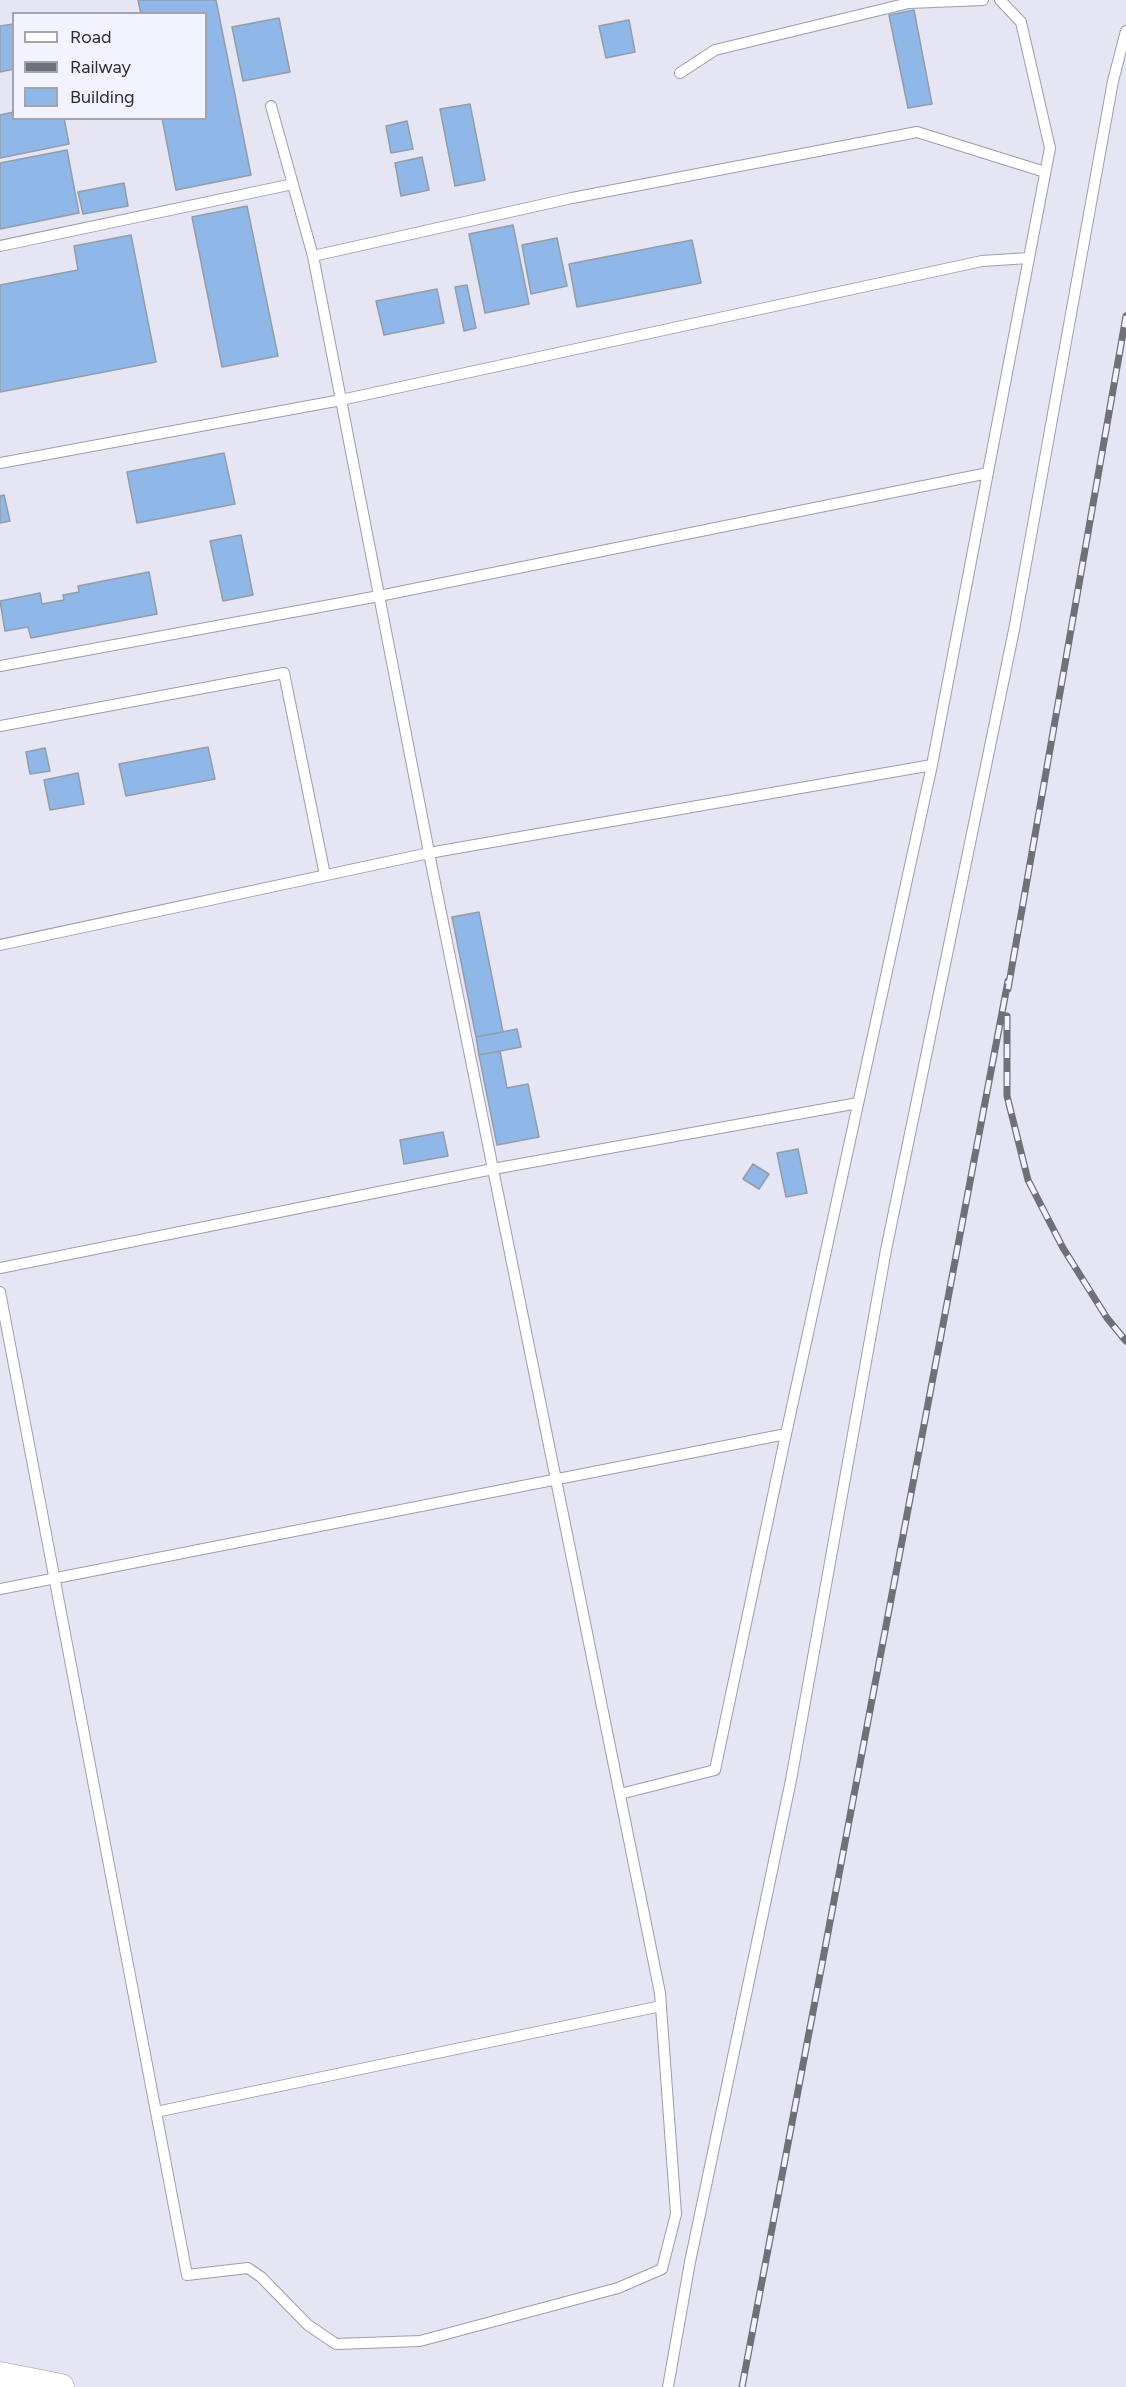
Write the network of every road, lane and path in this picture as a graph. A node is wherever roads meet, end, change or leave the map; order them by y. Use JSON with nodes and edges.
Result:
{"nodes":[{"id":1,"x":983,"y":0,"type":"edge"},
{"id":2,"x":1000,"y":0,"type":"edge"},
{"id":3,"x":1126,"y":31,"type":"edge"},
{"id":4,"x":680,"y":73,"type":"dead end"},
{"id":5,"x":271,"y":106,"type":"dead end"},
{"id":6,"x":1045,"y":172,"type":"junction"},
{"id":7,"x":293,"y":184,"type":"junction"},
{"id":8,"x":0,"y":246,"type":"edge"},
{"id":9,"x":313,"y":256,"type":"junction"},
{"id":10,"x":1029,"y":258,"type":"junction"},
{"id":11,"x":341,"y":400,"type":"junction"},
{"id":12,"x":0,"y":463,"type":"edge"},
{"id":13,"x":988,"y":473,"type":"junction"},
{"id":14,"x":379,"y":596,"type":"junction"},
{"id":15,"x":0,"y":666,"type":"edge"},
{"id":16,"x":0,"y":726,"type":"edge"},
{"id":17,"x":932,"y":765,"type":"junction"},
{"id":18,"x":429,"y":853,"type":"junction"},
{"id":19,"x":325,"y":875,"type":"junction"},
{"id":20,"x":0,"y":945,"type":"edge"},
{"id":21,"x":858,"y":1103,"type":"junction"},
{"id":22,"x":493,"y":1169,"type":"junction"},
{"id":23,"x":0,"y":1268,"type":"edge"},
{"id":24,"x":0,"y":1292,"type":"edge"},
{"id":25,"x":786,"y":1434,"type":"junction"},
{"id":26,"x":557,"y":1479,"type":"junction"},
{"id":27,"x":55,"y":1578,"type":"junction"},
{"id":28,"x":0,"y":1589,"type":"edge"},
{"id":29,"x":620,"y":1794,"type":"junction"},
{"id":30,"x":661,"y":2006,"type":"junction"},
{"id":31,"x":156,"y":2112,"type":"junction"},
{"id":32,"x":0,"y":2375,"type":"edge"},
{"id":33,"x":61,"y":2387,"type":"edge"},
{"id":34,"x":668,"y":2387,"type":"edge"}],
"edges":[{"from":1,"to":4,"type":"lane"},
{"from":2,"to":6,"type":"lane"},
{"from":3,"to":34,"type":"lane"},
{"from":5,"to":7,"type":"lane"},
{"from":6,"to":9,"type":"lane"},
{"from":6,"to":10,"type":"lane"},
{"from":7,"to":8,"type":"lane"},
{"from":7,"to":9,"type":"lane"},
{"from":9,"to":11,"type":"lane"},
{"from":10,"to":11,"type":"lane"},
{"from":10,"to":13,"type":"lane"},
{"from":11,"to":12,"type":"lane"},
{"from":11,"to":14,"type":"lane"},
{"from":13,"to":14,"type":"lane"},
{"from":13,"to":17,"type":"lane"},
{"from":14,"to":15,"type":"lane"},
{"from":14,"to":18,"type":"lane"},
{"from":16,"to":19,"type":"lane"},
{"from":17,"to":18,"type":"lane"},
{"from":17,"to":21,"type":"lane"},
{"from":18,"to":19,"type":"lane"},
{"from":18,"to":22,"type":"lane"},
{"from":19,"to":20,"type":"lane"},
{"from":21,"to":22,"type":"lane"},
{"from":21,"to":25,"type":"lane"},
{"from":22,"to":23,"type":"lane"},
{"from":22,"to":26,"type":"lane"},
{"from":24,"to":27,"type":"lane"},
{"from":25,"to":26,"type":"lane"},
{"from":25,"to":29,"type":"lane"},
{"from":26,"to":27,"type":"lane"},
{"from":26,"to":29,"type":"lane"},
{"from":27,"to":28,"type":"lane"},
{"from":27,"to":31,"type":"lane"},
{"from":29,"to":30,"type":"lane"},
{"from":30,"to":31,"type":"lane"},
{"from":30,"to":31,"type":"lane"},
{"from":32,"to":33,"type":"street"}]}
